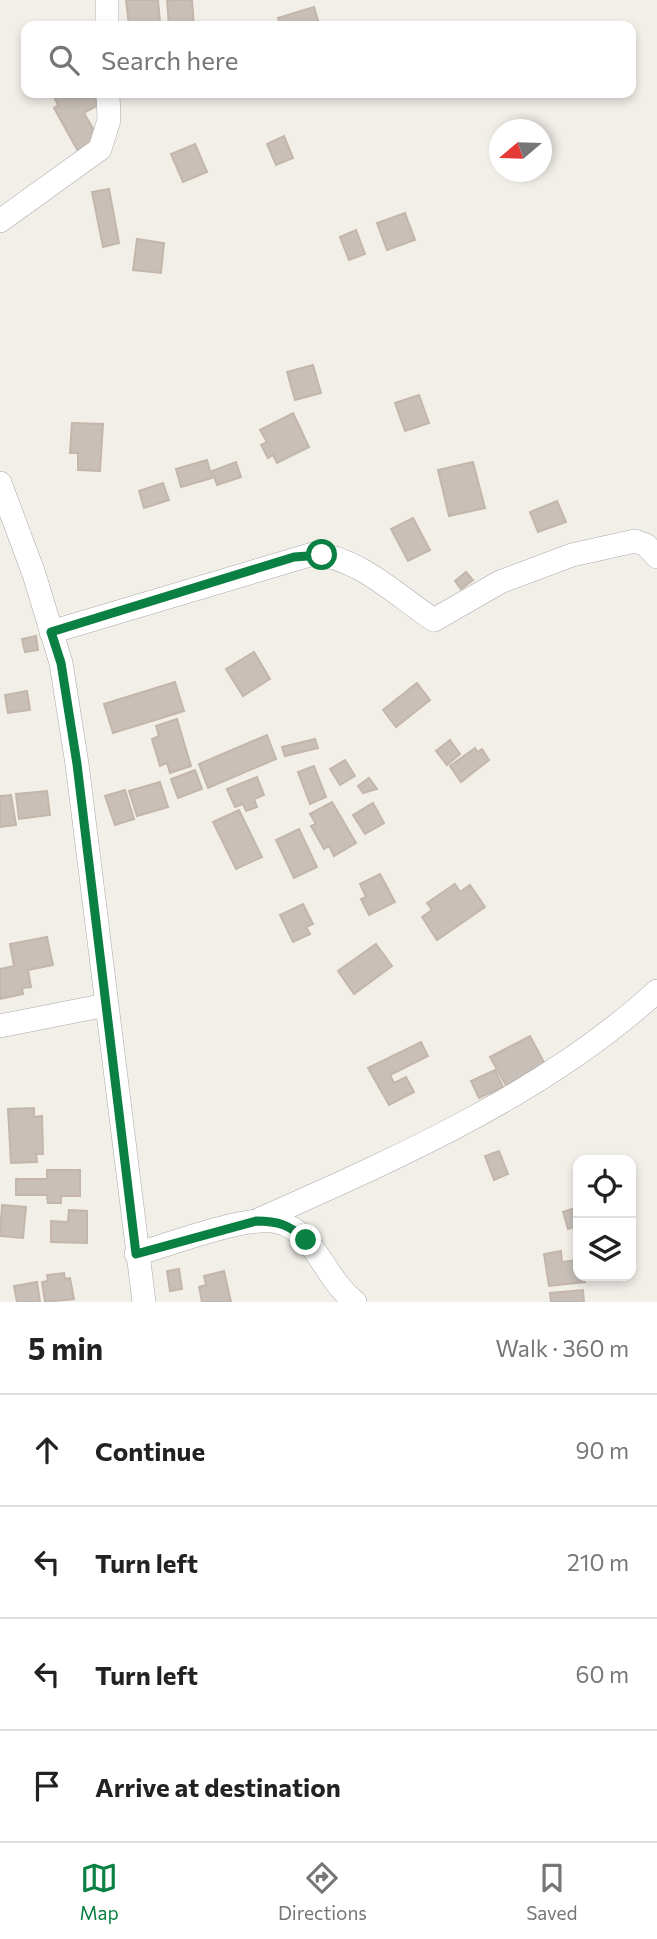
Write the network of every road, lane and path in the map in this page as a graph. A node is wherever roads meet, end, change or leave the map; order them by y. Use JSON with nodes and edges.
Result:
{"nodes":[{"id":1,"x":107,"y":0,"type":"edge"},
{"id":2,"x":107,"y":21,"type":"edge"},
{"id":3,"x":108,"y":98,"type":"edge"},
{"id":4,"x":0,"y":221,"type":"edge"},
{"id":5,"x":0,"y":483,"type":"edge"},
{"id":6,"x":657,"y":557,"type":"edge"},
{"id":7,"x":51,"y":632,"type":"junction"},
{"id":8,"x":657,"y":991,"type":"edge"},
{"id":9,"x":106,"y":1005,"type":"junction"},
{"id":10,"x":0,"y":1026,"type":"edge"},
{"id":11,"x":256,"y":1221,"type":"junction"},
{"id":12,"x":136,"y":1254,"type":"junction"},
{"id":13,"x":144,"y":1302,"type":"edge"},
{"id":14,"x":355,"y":1302,"type":"edge"}],
"edges":[{"from":1,"to":2,"type":"street"},
{"from":3,"to":4,"type":"street"},
{"from":5,"to":7,"type":"street"},
{"from":6,"to":7,"type":"street"},
{"from":7,"to":9,"type":"street"},
{"from":8,"to":11,"type":"street"},
{"from":9,"to":10,"type":"street"},
{"from":9,"to":12,"type":"street"},
{"from":11,"to":12,"type":"street"},
{"from":11,"to":14,"type":"street"},
{"from":12,"to":13,"type":"street"}]}
